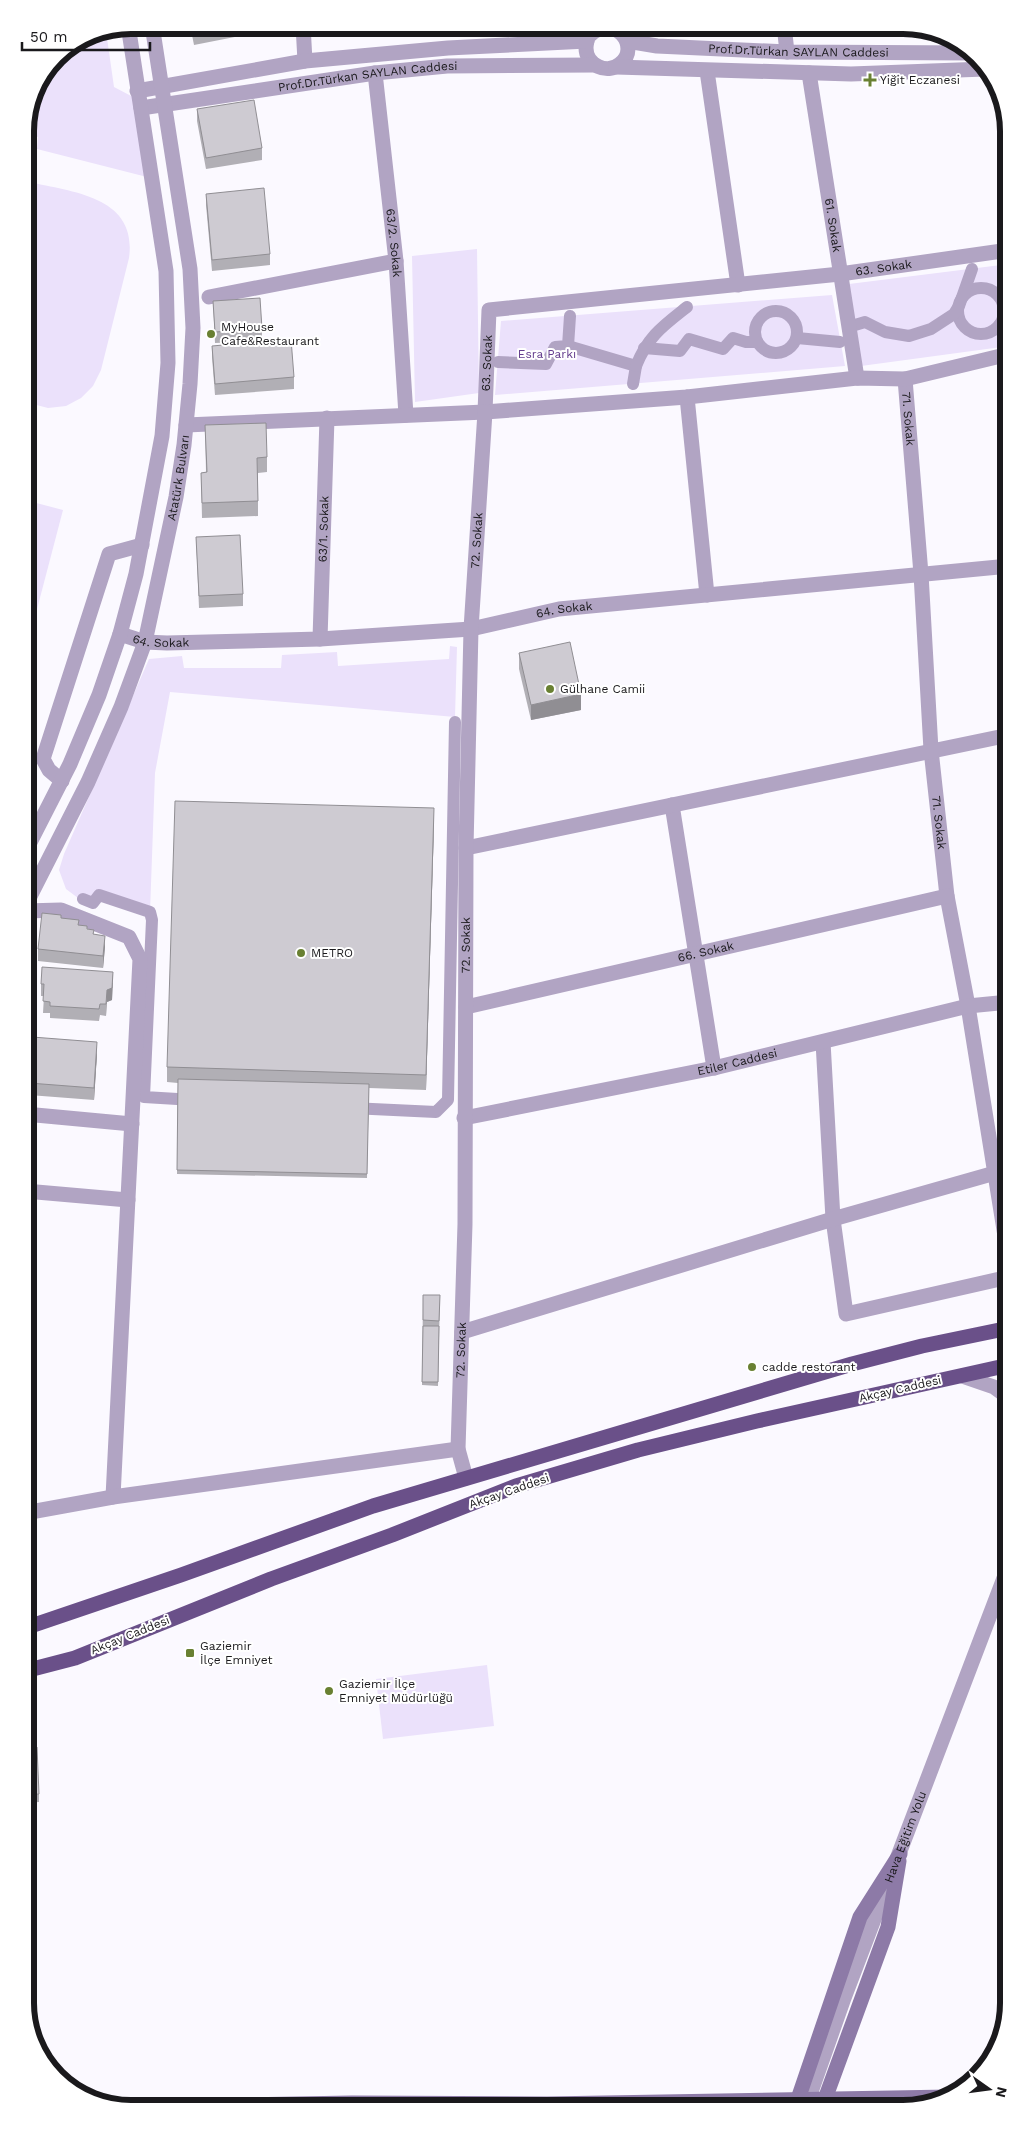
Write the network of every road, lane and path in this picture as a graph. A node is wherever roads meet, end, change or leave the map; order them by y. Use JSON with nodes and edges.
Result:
{"nodes":[{"id":1,"x":129,"y":34,"type":"edge"},
{"id":2,"x":153,"y":34,"type":"edge"},
{"id":3,"x":304,"y":34,"type":"edge"},
{"id":4,"x":589,"y":34,"type":"edge"},
{"id":5,"x":623,"y":34,"type":"edge"},
{"id":6,"x":785,"y":34,"type":"edge"},
{"id":7,"x":787,"y":52,"type":"junction"},
{"id":8,"x":961,"y":53,"type":"edge"},
{"id":9,"x":305,"y":60,"type":"junction"},
{"id":10,"x":595,"y":65,"type":"junction"},
{"id":11,"x":616,"y":67,"type":"junction"},
{"id":12,"x":978,"y":69,"type":"edge"},
{"id":13,"x":707,"y":71,"type":"junction"},
{"id":14,"x":375,"y":73,"type":"junction"},
{"id":15,"x":809,"y":73,"type":"junction"},
{"id":16,"x":161,"y":87,"type":"junction"},
{"id":17,"x":138,"y":91,"type":"junction"},
{"id":18,"x":165,"y":104,"type":"junction"},
{"id":19,"x":141,"y":108,"type":"junction"},
{"id":20,"x":1000,"y":251,"type":"edge"},
{"id":21,"x":396,"y":261,"type":"junction"},
{"id":22,"x":972,"y":269,"type":"dead end"},
{"id":23,"x":840,"y":274,"type":"junction"},
{"id":24,"x":738,"y":284,"type":"junction"},
{"id":25,"x":209,"y":297,"type":"dead end"},
{"id":26,"x":1000,"y":299,"type":"edge"},
{"id":27,"x":958,"y":306,"type":"junction"},
{"id":28,"x":687,"y":307,"type":"dead end"},
{"id":29,"x":570,"y":316,"type":"dead end"},
{"id":30,"x":1000,"y":322,"type":"edge"},
{"id":31,"x":855,"y":325,"type":"dead end"},
{"id":32,"x":797,"y":338,"type":"junction"},
{"id":33,"x":756,"y":342,"type":"junction"},
{"id":34,"x":840,"y":342,"type":"dead end"},
{"id":35,"x":568,"y":346,"type":"junction"},
{"id":36,"x":644,"y":348,"type":"junction"},
{"id":37,"x":1000,"y":356,"type":"edge"},
{"id":38,"x":498,"y":362,"type":"dead end"},
{"id":39,"x":636,"y":366,"type":"junction"},
{"id":40,"x":857,"y":378,"type":"junction"},
{"id":41,"x":905,"y":379,"type":"junction"},
{"id":42,"x":633,"y":384,"type":"dead end"},
{"id":43,"x":687,"y":397,"type":"junction"},
{"id":44,"x":485,"y":412,"type":"junction"},
{"id":45,"x":406,"y":415,"type":"junction"},
{"id":46,"x":327,"y":418,"type":"junction"},
{"id":47,"x":186,"y":425,"type":"junction"},
{"id":48,"x":142,"y":545,"type":"junction"},
{"id":49,"x":1000,"y":567,"type":"edge"},
{"id":50,"x":921,"y":574,"type":"junction"},
{"id":51,"x":707,"y":595,"type":"junction"},
{"id":52,"x":471,"y":629,"type":"junction"},
{"id":53,"x":120,"y":634,"type":"junction"},
{"id":54,"x":320,"y":639,"type":"junction"},
{"id":55,"x":145,"y":642,"type":"junction"},
{"id":56,"x":455,"y":722,"type":"dead end"},
{"id":57,"x":1000,"y":737,"type":"edge"},
{"id":58,"x":931,"y":750,"type":"junction"},
{"id":59,"x":62,"y":781,"type":"junction"},
{"id":60,"x":672,"y":805,"type":"junction"},
{"id":61,"x":34,"y":835,"type":"edge"},
{"id":62,"x":466,"y":848,"type":"junction"},
{"id":63,"x":34,"y":888,"type":"edge"},
{"id":64,"x":947,"y":896,"type":"junction"},
{"id":65,"x":83,"y":900,"type":"dead end"},
{"id":66,"x":34,"y":911,"type":"edge"},
{"id":67,"x":696,"y":953,"type":"junction"},
{"id":68,"x":1000,"y":1003,"type":"edge"},
{"id":69,"x":968,"y":1006,"type":"junction"},
{"id":70,"x":466,"y":1007,"type":"junction"},
{"id":71,"x":823,"y":1042,"type":"junction"},
{"id":72,"x":714,"y":1068,"type":"junction"},
{"id":73,"x":206,"y":1100,"type":"edge"},
{"id":74,"x":336,"y":1107,"type":"edge"},
{"id":75,"x":34,"y":1115,"type":"edge"},
{"id":76,"x":464,"y":1118,"type":"junction"},
{"id":77,"x":132,"y":1124,"type":"junction"},
{"id":78,"x":1000,"y":1161,"type":"edge"},
{"id":79,"x":1000,"y":1172,"type":"edge"},
{"id":80,"x":34,"y":1192,"type":"edge"},
{"id":81,"x":128,"y":1200,"type":"junction"},
{"id":82,"x":833,"y":1219,"type":"junction"},
{"id":83,"x":1000,"y":1279,"type":"edge"},
{"id":84,"x":1000,"y":1330,"type":"edge"},
{"id":85,"x":462,"y":1332,"type":"junction"},
{"id":86,"x":1000,"y":1367,"type":"edge"},
{"id":87,"x":962,"y":1376,"type":"junction"},
{"id":88,"x":1000,"y":1391,"type":"edge"},
{"id":89,"x":458,"y":1449,"type":"junction"},
{"id":90,"x":466,"y":1478,"type":"junction"},
{"id":91,"x":112,"y":1497,"type":"junction"},
{"id":92,"x":34,"y":1511,"type":"edge"},
{"id":93,"x":1000,"y":1589,"type":"edge"},
{"id":94,"x":34,"y":1625,"type":"edge"},
{"id":95,"x":34,"y":1668,"type":"edge"},
{"id":96,"x":900,"y":1854,"type":"junction"},
{"id":97,"x":926,"y":2097,"type":"edge"},
{"id":98,"x":825,"y":2099,"type":"junction"},
{"id":99,"x":803,"y":2100,"type":"edge"},
{"id":100,"x":804,"y":2100,"type":"edge"},
{"id":101,"x":820,"y":2100,"type":"edge"}],
"edges":[{"from":1,"to":17,"type":"street","name":"Atatürk Bulvarı"},
{"from":2,"to":16,"type":"street","name":"Atatürk Bulvarı"},
{"from":3,"to":9,"type":"street"},
{"from":4,"to":9,"type":"street","name":"Prof.Dr.Türkan SAYLAN Caddesi"},
{"from":4,"to":10,"type":"street"},
{"from":5,"to":7,"type":"street","name":"Prof.Dr.Türkan SAYLAN Caddesi"},
{"from":5,"to":11,"type":"street"},
{"from":6,"to":7,"type":"street"},
{"from":7,"to":8,"type":"street","name":"Prof.Dr.Türkan SAYLAN Caddesi"},
{"from":9,"to":16,"type":"street","name":"Prof.Dr.Türkan SAYLAN Caddesi"},
{"from":10,"to":11,"type":"street"},
{"from":10,"to":14,"type":"street","name":"Prof.Dr.Türkan SAYLAN Caddesi"},
{"from":11,"to":13,"type":"street","name":"Prof.Dr.Türkan SAYLAN Caddesi"},
{"from":12,"to":15,"type":"street","name":"Prof.Dr.Türkan SAYLAN Caddesi"},
{"from":13,"to":15,"type":"street","name":"Prof.Dr.Türkan SAYLAN Caddesi"},
{"from":13,"to":24,"type":"street"},
{"from":14,"to":18,"type":"street","name":"Prof.Dr.Türkan SAYLAN Caddesi"},
{"from":14,"to":21,"type":"street","name":"63/2. Sokak"},
{"from":15,"to":23,"type":"street","name":"61. Sokak"},
{"from":16,"to":17,"type":"street","name":"Prof.Dr.Türkan SAYLAN Caddesi"},
{"from":16,"to":18,"type":"street","name":"Atatürk Bulvarı"},
{"from":17,"to":19,"type":"street","name":"Atatürk Bulvarı"},
{"from":18,"to":19,"type":"street","name":"Prof.Dr.Türkan SAYLAN Caddesi"},
{"from":18,"to":47,"type":"street","name":"Atatürk Bulvarı"},
{"from":19,"to":48,"type":"street","name":"Atatürk Bulvarı"},
{"from":20,"to":23,"type":"street","name":"63. Sokak"},
{"from":21,"to":25,"type":"street"},
{"from":21,"to":45,"type":"street","name":"63/2. Sokak"},
{"from":22,"to":27,"type":"street"},
{"from":23,"to":24,"type":"street","name":"63. Sokak"},
{"from":23,"to":40,"type":"street","name":"61. Sokak"},
{"from":24,"to":44,"type":"street","name":"63. Sokak"},
{"from":26,"to":27,"type":"street"},
{"from":27,"to":30,"type":"street"},
{"from":27,"to":31,"type":"street"},
{"from":28,"to":36,"type":"street"},
{"from":29,"to":35,"type":"street"},
{"from":32,"to":33,"type":"street"},
{"from":32,"to":33,"type":"street"},
{"from":32,"to":34,"type":"street"},
{"from":33,"to":36,"type":"street"},
{"from":35,"to":38,"type":"street"},
{"from":35,"to":39,"type":"street"},
{"from":36,"to":39,"type":"street"},
{"from":37,"to":41,"type":"street"},
{"from":39,"to":42,"type":"street"},
{"from":40,"to":41,"type":"street"},
{"from":40,"to":43,"type":"street"},
{"from":41,"to":50,"type":"street","name":"71. Sokak"},
{"from":43,"to":44,"type":"street"},
{"from":43,"to":51,"type":"street"},
{"from":44,"to":45,"type":"street"},
{"from":44,"to":52,"type":"street","name":"72. Sokak"},
{"from":45,"to":46,"type":"street"},
{"from":46,"to":47,"type":"street"},
{"from":46,"to":54,"type":"street","name":"63/1. Sokak"},
{"from":47,"to":55,"type":"street","name":"Atatürk Bulvarı"},
{"from":48,"to":53,"type":"street","name":"Atatürk Bulvarı"},
{"from":48,"to":59,"type":"street"},
{"from":49,"to":50,"type":"street","name":"64. Sokak"},
{"from":50,"to":51,"type":"street","name":"64. Sokak"},
{"from":50,"to":58,"type":"street","name":"71. Sokak"},
{"from":51,"to":52,"type":"street","name":"64. Sokak"},
{"from":52,"to":54,"type":"street","name":"64. Sokak"},
{"from":52,"to":62,"type":"street","name":"72. Sokak"},
{"from":53,"to":55,"type":"street","name":"64. Sokak"},
{"from":53,"to":59,"type":"street","name":"Atatürk Bulvarı"},
{"from":54,"to":55,"type":"street","name":"64. Sokak"},
{"from":55,"to":63,"type":"street","name":"Atatürk Bulvarı"},
{"from":56,"to":74,"type":"street"},
{"from":57,"to":58,"type":"street"},
{"from":58,"to":60,"type":"street"},
{"from":58,"to":64,"type":"street","name":"71. Sokak"},
{"from":59,"to":61,"type":"street","name":"Atatürk Bulvarı"},
{"from":60,"to":62,"type":"street"},
{"from":60,"to":67,"type":"street"},
{"from":62,"to":70,"type":"street","name":"72. Sokak"},
{"from":64,"to":67,"type":"street","name":"66. Sokak"},
{"from":64,"to":69,"type":"street","name":"71. Sokak"},
{"from":65,"to":73,"type":"street"},
{"from":66,"to":77,"type":"street"},
{"from":67,"to":70,"type":"street","name":"66. Sokak"},
{"from":67,"to":72,"type":"street"},
{"from":68,"to":69,"type":"street","name":"Etiler Caddesi"},
{"from":69,"to":71,"type":"street","name":"Etiler Caddesi"},
{"from":69,"to":78,"type":"street","name":"71. Sokak"},
{"from":70,"to":76,"type":"street","name":"72. Sokak"},
{"from":71,"to":72,"type":"street","name":"Etiler Caddesi"},
{"from":71,"to":82,"type":"street"},
{"from":72,"to":76,"type":"street","name":"Etiler Caddesi"},
{"from":75,"to":77,"type":"street"},
{"from":76,"to":85,"type":"street","name":"72. Sokak"},
{"from":77,"to":81,"type":"street"},
{"from":79,"to":82,"type":"street"},
{"from":80,"to":81,"type":"street"},
{"from":81,"to":91,"type":"street"},
{"from":82,"to":83,"type":"street"},
{"from":82,"to":85,"type":"street"},
{"from":84,"to":90,"type":"highway","name":"Akçay Caddesi"},
{"from":85,"to":89,"type":"street","name":"72. Sokak"},
{"from":86,"to":87,"type":"highway","name":"Akçay Caddesi"},
{"from":87,"to":88,"type":"street"},
{"from":87,"to":95,"type":"highway","name":"Akçay Caddesi"},
{"from":89,"to":90,"type":"street","name":"72. Sokak"},
{"from":89,"to":91,"type":"street"},
{"from":90,"to":94,"type":"highway","name":"Akçay Caddesi"},
{"from":91,"to":92,"type":"street"},
{"from":93,"to":96,"type":"street","name":"Hava Eğitim Yolu"},
{"from":96,"to":98,"type":"main road"},
{"from":96,"to":99,"type":"main road"},
{"from":96,"to":100,"type":"street","name":"Hava Eğitim Yolu"},
{"from":97,"to":98,"type":"main road"},
{"from":98,"to":101,"type":"main road"}]}
